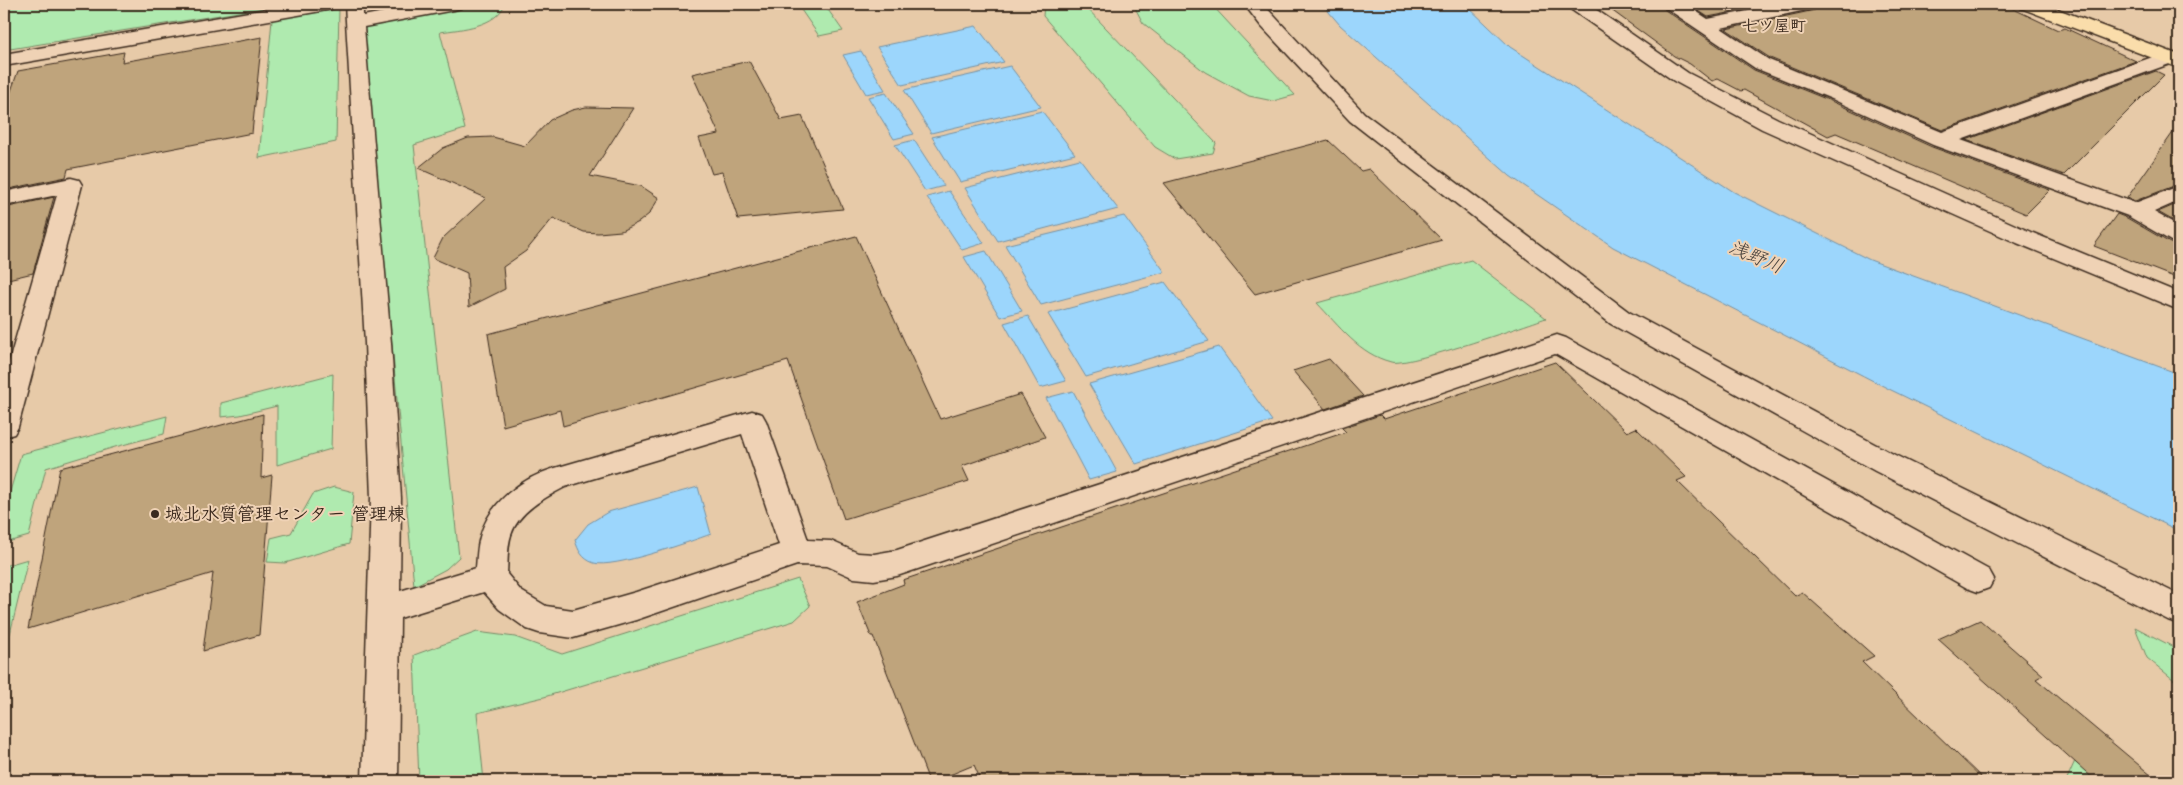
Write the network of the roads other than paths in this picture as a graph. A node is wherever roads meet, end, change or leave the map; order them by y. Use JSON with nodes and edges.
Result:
{"nodes":[{"id":1,"x":327,"y":4,"type":"edge"},
{"id":2,"x":454,"y":4,"type":"edge"},
{"id":3,"x":1253,"y":4,"type":"edge"},
{"id":4,"x":1576,"y":4,"type":"edge"},
{"id":5,"x":1673,"y":4,"type":"edge"},
{"id":6,"x":1808,"y":4,"type":"edge"},
{"id":7,"x":2028,"y":4,"type":"edge"},
{"id":8,"x":354,"y":13,"type":"edge"},
{"id":9,"x":1704,"y":26,"type":"junction"},
{"id":10,"x":4,"y":60,"type":"edge"},
{"id":11,"x":2174,"y":60,"type":"edge"},
{"id":12,"x":1941,"y":140,"type":"junction"},
{"id":13,"x":2179,"y":193,"type":"edge"},
{"id":14,"x":4,"y":199,"type":"edge"},
{"id":15,"x":2136,"y":211,"type":"junction"},
{"id":16,"x":2179,"y":236,"type":"edge"},
{"id":17,"x":2179,"y":302,"type":"edge"},
{"id":18,"x":4,"y":428,"type":"edge"},
{"id":19,"x":797,"y":552,"type":"junction"},
{"id":20,"x":491,"y":577,"type":"junction"},
{"id":21,"x":1978,"y":579,"type":"dead end"},
{"id":22,"x":384,"y":609,"type":"junction"},
{"id":23,"x":2179,"y":610,"type":"edge"},
{"id":24,"x":380,"y":781,"type":"edge"}],
"edges":[{"from":1,"to":10,"type":"street"},
{"from":2,"to":8,"type":"street"},
{"from":3,"to":23,"type":"street"},
{"from":4,"to":17,"type":"street"},
{"from":5,"to":9,"type":"street"},
{"from":6,"to":9,"type":"street"},
{"from":7,"to":11,"type":"main road"},
{"from":8,"to":22,"type":"street"},
{"from":9,"to":12,"type":"street"},
{"from":11,"to":12,"type":"street"},
{"from":12,"to":15,"type":"street"},
{"from":13,"to":15,"type":"street"},
{"from":14,"to":18,"type":"street"},
{"from":15,"to":16,"type":"street"},
{"from":19,"to":20,"type":"street"},
{"from":19,"to":20,"type":"street"},
{"from":19,"to":21,"type":"street"},
{"from":20,"to":22,"type":"street"},
{"from":22,"to":24,"type":"street"}]}
